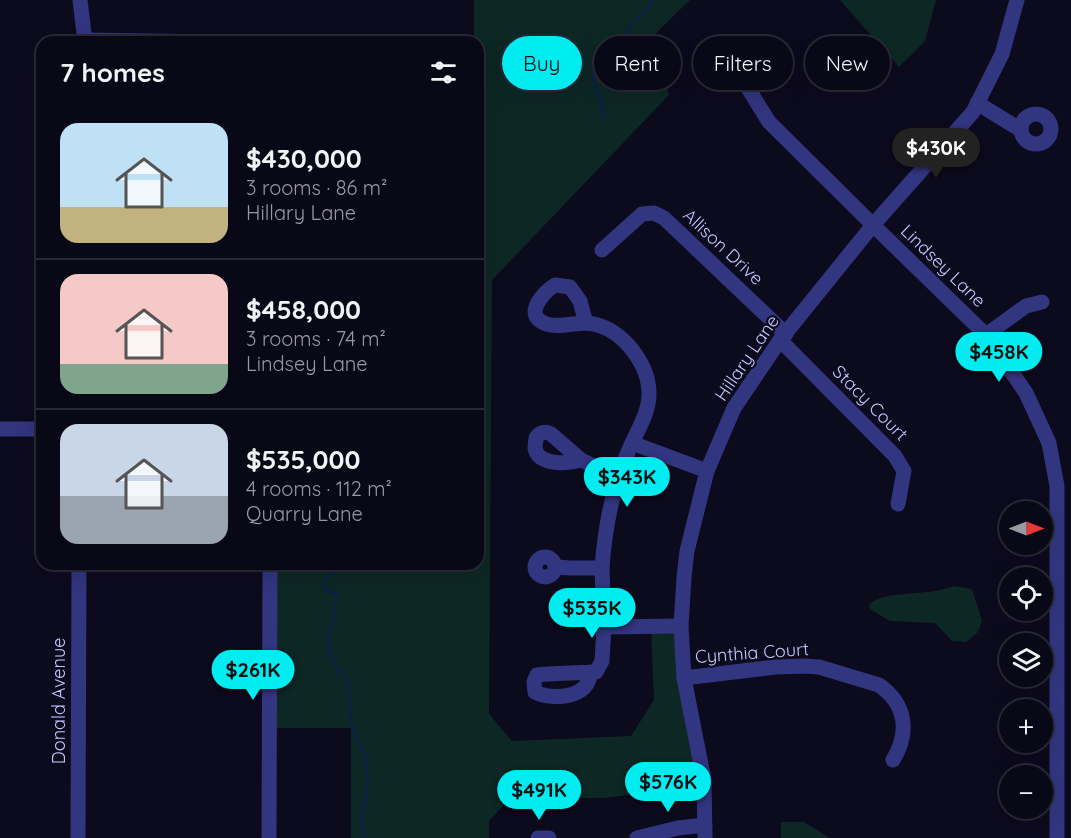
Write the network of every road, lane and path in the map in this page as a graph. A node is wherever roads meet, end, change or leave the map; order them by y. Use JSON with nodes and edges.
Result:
{"nodes":[{"id":1,"x":80,"y":0,"type":"edge"},
{"id":2,"x":1017,"y":0,"type":"edge"},
{"id":3,"x":84,"y":36,"type":"edge"},
{"id":4,"x":749,"y":90,"type":"edge"},
{"id":5,"x":977,"y":103,"type":"junction"},
{"id":6,"x":1021,"y":130,"type":"dead end"},
{"id":7,"x":873,"y":225,"type":"junction"},
{"id":8,"x":602,"y":250,"type":"dead end"},
{"id":9,"x":1042,"y":302,"type":"dead end"},
{"id":10,"x":586,"y":322,"type":"dead end"},
{"id":11,"x":986,"y":335,"type":"junction"},
{"id":12,"x":783,"y":337,"type":"junction"},
{"id":13,"x":0,"y":429,"type":"edge"},
{"id":14,"x":36,"y":429,"type":"edge"},
{"id":15,"x":632,"y":443,"type":"junction"},
{"id":16,"x":581,"y":460,"type":"dead end"},
{"id":17,"x":706,"y":471,"type":"junction"},
{"id":18,"x":618,"y":477,"type":"junction"},
{"id":19,"x":898,"y":504,"type":"dead end"},
{"id":20,"x":556,"y":567,"type":"dead end"},
{"id":21,"x":602,"y":568,"type":"junction"},
{"id":22,"x":79,"y":570,"type":"edge"},
{"id":23,"x":270,"y":570,"type":"edge"},
{"id":24,"x":681,"y":626,"type":"junction"},
{"id":25,"x":604,"y":627,"type":"junction"},
{"id":26,"x":590,"y":672,"type":"dead end"},
{"id":27,"x":684,"y":678,"type":"junction"},
{"id":28,"x":893,"y":760,"type":"dead end"},
{"id":29,"x":705,"y":832,"type":"edge"},
{"id":30,"x":78,"y":838,"type":"edge"},
{"id":31,"x":269,"y":838,"type":"edge"},
{"id":32,"x":538,"y":838,"type":"edge"},
{"id":33,"x":549,"y":838,"type":"edge"},
{"id":34,"x":637,"y":838,"type":"edge"},
{"id":35,"x":1057,"y":838,"type":"edge"}],
"edges":[{"from":1,"to":3,"type":"street"},
{"from":2,"to":5,"type":"street","name":"Hillary Lane"},
{"from":4,"to":7,"type":"street","name":"Lindsey Lane"},
{"from":5,"to":6,"type":"street"},
{"from":5,"to":7,"type":"street","name":"Hillary Lane"},
{"from":7,"to":11,"type":"street","name":"Lindsey Lane"},
{"from":7,"to":12,"type":"street","name":"Hillary Lane"},
{"from":8,"to":12,"type":"street","name":"Allison Drive"},
{"from":9,"to":11,"type":"street"},
{"from":10,"to":15,"type":"street"},
{"from":11,"to":35,"type":"street","name":"Lindsey Lane"},
{"from":12,"to":17,"type":"street","name":"Hillary Lane"},
{"from":12,"to":19,"type":"street","name":"Stacy Court"},
{"from":13,"to":14,"type":"street"},
{"from":15,"to":17,"type":"street"},
{"from":15,"to":18,"type":"street"},
{"from":16,"to":18,"type":"street"},
{"from":17,"to":24,"type":"street","name":"Hillary Lane"},
{"from":18,"to":21,"type":"street"},
{"from":20,"to":21,"type":"street"},
{"from":21,"to":25,"type":"street"},
{"from":22,"to":30,"type":"street","name":"Donald Avenue"},
{"from":23,"to":31,"type":"street"},
{"from":24,"to":25,"type":"street"},
{"from":24,"to":27,"type":"street","name":"Hillary Lane"},
{"from":25,"to":26,"type":"street"},
{"from":27,"to":28,"type":"street","name":"Cynthia Court"},
{"from":27,"to":29,"type":"street","name":"Hillary Lane"},
{"from":29,"to":34,"type":"street"},
{"from":32,"to":33,"type":"street"}]}
